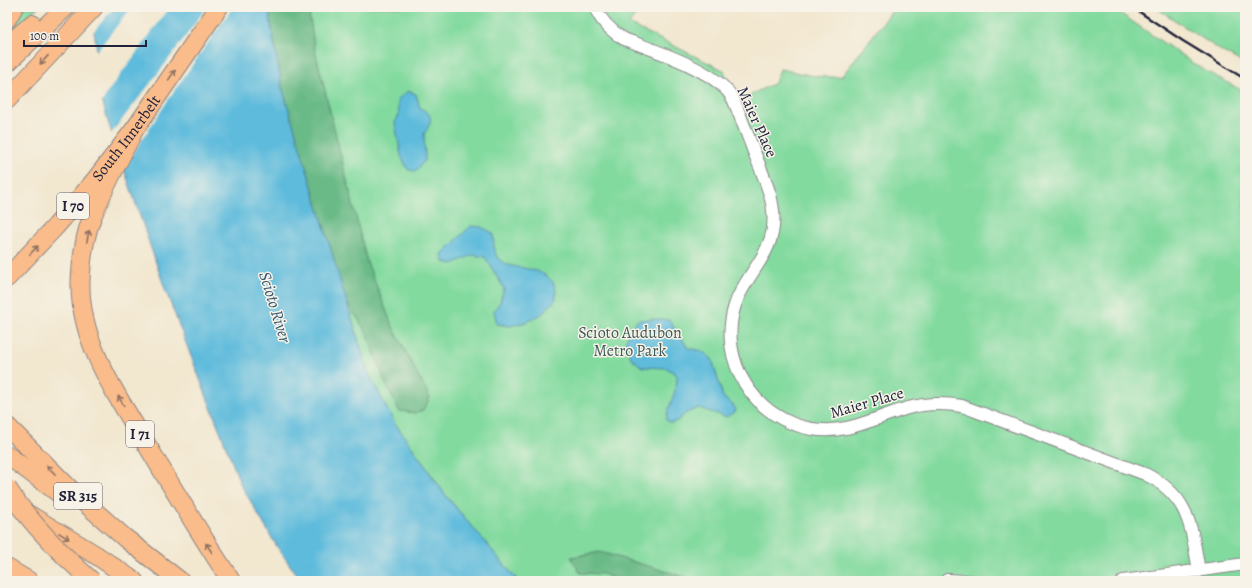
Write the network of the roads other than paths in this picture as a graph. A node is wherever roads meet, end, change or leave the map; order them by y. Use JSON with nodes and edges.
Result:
{"nodes":[{"id":1,"x":14,"y":7,"type":"edge"},
{"id":2,"x":50,"y":7,"type":"edge"},
{"id":3,"x":66,"y":7,"type":"edge"},
{"id":4,"x":94,"y":7,"type":"edge"},
{"id":5,"x":219,"y":7,"type":"edge"},
{"id":6,"x":595,"y":7,"type":"edge"},
{"id":7,"x":7,"y":19,"type":"edge"},
{"id":8,"x":7,"y":46,"type":"edge"},
{"id":9,"x":7,"y":63,"type":"edge"},
{"id":10,"x":7,"y":100,"type":"edge"},
{"id":11,"x":134,"y":130,"type":"junction"},
{"id":12,"x":7,"y":278,"type":"edge"},
{"id":13,"x":7,"y":426,"type":"edge"},
{"id":14,"x":7,"y":455,"type":"edge"},
{"id":15,"x":7,"y":488,"type":"edge"},
{"id":16,"x":7,"y":501,"type":"edge"},
{"id":17,"x":154,"y":561,"type":"junction"},
{"id":18,"x":1245,"y":564,"type":"edge"},
{"id":19,"x":7,"y":568,"type":"edge"},
{"id":20,"x":1199,"y":571,"type":"junction"},
{"id":21,"x":947,"y":580,"type":"dead end"},
{"id":22,"x":29,"y":581,"type":"edge"},
{"id":23,"x":92,"y":581,"type":"edge"},
{"id":24,"x":134,"y":581,"type":"edge"},
{"id":25,"x":180,"y":581,"type":"edge"},
{"id":26,"x":231,"y":581,"type":"edge"},
{"id":27,"x":964,"y":581,"type":"edge"},
{"id":28,"x":1123,"y":581,"type":"edge"}],
"edges":[{"from":1,"to":7,"type":"highway"},
{"from":2,"to":8,"type":"highway"},
{"from":3,"to":9,"type":"highway"},
{"from":4,"to":10,"type":"highway","one_way":true},
{"from":11,"to":5,"type":"highway","name":"South Innerbelt","number":"I 70","one_way":true},
{"from":6,"to":20,"type":"street","name":"Maier Place"},
{"from":12,"to":11,"type":"highway","name":"South Innerbelt","number":"I 70","one_way":true},
{"from":26,"to":11,"type":"highway","number":"I 71","one_way":true},
{"from":17,"to":13,"type":"highway","number":"SR 315","one_way":true},
{"from":14,"to":17,"type":"highway"},
{"from":15,"to":23,"type":"highway","bridge":true},
{"from":16,"to":24,"type":"highway","number":"SR 315","one_way":true},
{"from":17,"to":25,"type":"highway","number":"SR 315"},
{"from":18,"to":20,"type":"street"},
{"from":19,"to":22,"type":"highway"},
{"from":20,"to":28,"type":"street"},
{"from":21,"to":27,"type":"street"}]}
